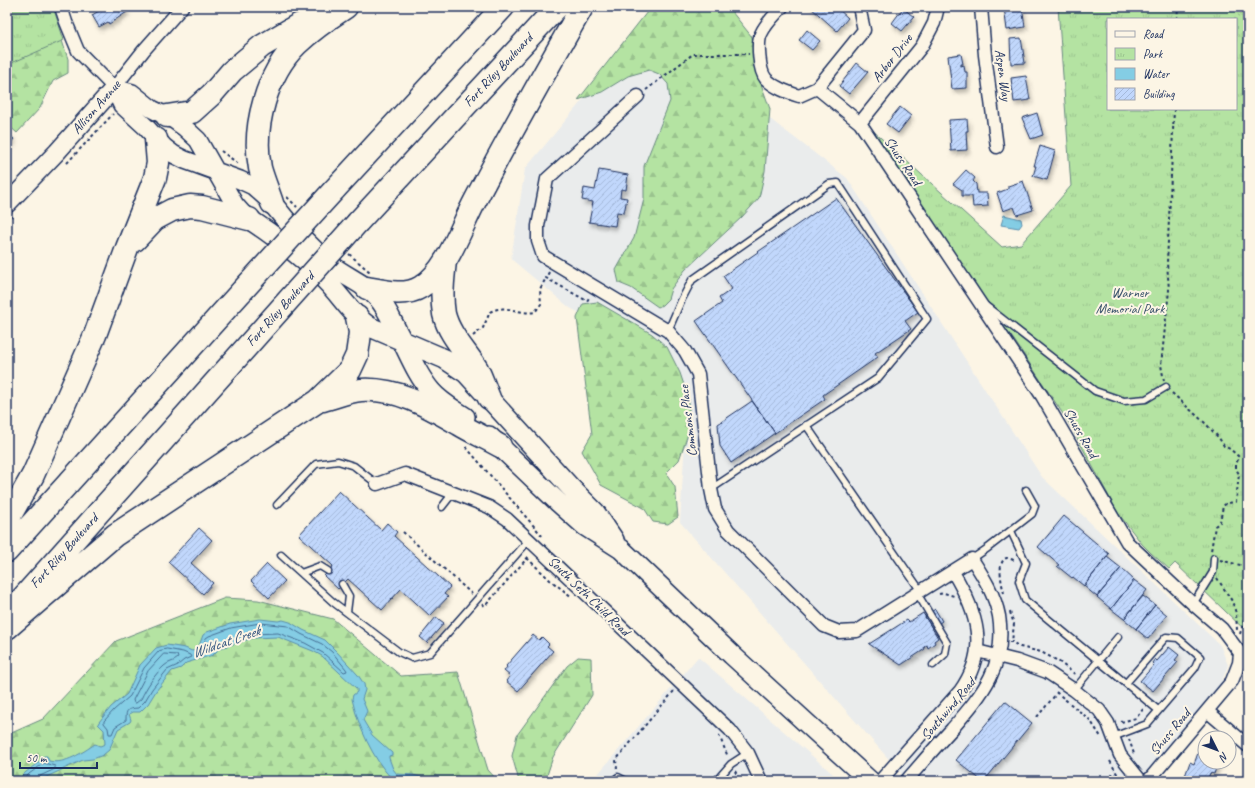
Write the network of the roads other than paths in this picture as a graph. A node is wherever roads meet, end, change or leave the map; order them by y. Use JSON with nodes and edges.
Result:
{"nodes":[{"id":1,"x":61,"y":7,"type":"edge"},
{"id":2,"x":182,"y":7,"type":"edge"},
{"id":3,"x":345,"y":7,"type":"edge"},
{"id":4,"x":503,"y":7,"type":"edge"},
{"id":5,"x":557,"y":7,"type":"edge"},
{"id":6,"x":582,"y":7,"type":"edge"},
{"id":7,"x":782,"y":7,"type":"edge"},
{"id":8,"x":859,"y":7,"type":"edge"},
{"id":9,"x":938,"y":7,"type":"edge"},
{"id":10,"x":981,"y":7,"type":"edge"},
{"id":11,"x":114,"y":88,"type":"junction"},
{"id":12,"x":817,"y":88,"type":"junction"},
{"id":13,"x":638,"y":96,"type":"road end"},
{"id":14,"x":167,"y":116,"type":"junction"},
{"id":15,"x":860,"y":123,"type":"junction"},
{"id":16,"x":156,"y":139,"type":"junction"},
{"id":17,"x":997,"y":147,"type":"dead end"},
{"id":18,"x":216,"y":171,"type":"junction"},
{"id":19,"x":11,"y":198,"type":"edge"},
{"id":20,"x":272,"y":203,"type":"junction"},
{"id":21,"x":249,"y":219,"type":"junction"},
{"id":22,"x":127,"y":248,"type":"junction"},
{"id":23,"x":445,"y":261,"type":"junction"},
{"id":24,"x":367,"y":288,"type":"junction"},
{"id":25,"x":976,"y":297,"type":"junction"},
{"id":26,"x":357,"y":317,"type":"junction"},
{"id":27,"x":668,"y":331,"type":"junction"},
{"id":28,"x":403,"y":341,"type":"junction"},
{"id":29,"x":1166,"y":387,"type":"road end"},
{"id":30,"x":489,"y":398,"type":"junction"},
{"id":31,"x":318,"y":402,"type":"junction"},
{"id":32,"x":806,"y":426,"type":"junction"},
{"id":33,"x":500,"y":446,"type":"junction"},
{"id":34,"x":377,"y":484,"type":"joint"},
{"id":35,"x":712,"y":489,"type":"junction"},
{"id":36,"x":1026,"y":490,"type":"dead end"},
{"id":37,"x":454,"y":493,"type":"junction"},
{"id":38,"x":277,"y":505,"type":"dead end"},
{"id":39,"x":442,"y":507,"type":"dead end"},
{"id":40,"x":7,"y":521,"type":"edge"},
{"id":41,"x":1011,"y":531,"type":"junction"},
{"id":42,"x":529,"y":540,"type":"junction"},
{"id":43,"x":621,"y":549,"type":"junction"},
{"id":44,"x":7,"y":550,"type":"edge"},
{"id":45,"x":281,"y":555,"type":"dead end"},
{"id":46,"x":1214,"y":558,"type":"road end"},
{"id":47,"x":972,"y":559,"type":"junction"},
{"id":48,"x":328,"y":571,"type":"dead end"},
{"id":49,"x":953,"y":572,"type":"junction"},
{"id":50,"x":302,"y":573,"type":"junction"},
{"id":51,"x":342,"y":584,"type":"dead end"},
{"id":52,"x":920,"y":595,"type":"junction"},
{"id":53,"x":1192,"y":604,"type":"junction"},
{"id":54,"x":347,"y":612,"type":"junction"},
{"id":55,"x":7,"y":616,"type":"edge"},
{"id":56,"x":7,"y":628,"type":"edge"},
{"id":57,"x":1118,"y":637,"type":"dead end"},
{"id":58,"x":977,"y":651,"type":"junction"},
{"id":59,"x":1244,"y":653,"type":"edge"},
{"id":60,"x":999,"y":656,"type":"junction"},
{"id":61,"x":1098,"y":661,"type":"junction"},
{"id":62,"x":933,"y":665,"type":"dead end"},
{"id":63,"x":1126,"y":684,"type":"junction"},
{"id":64,"x":1070,"y":686,"type":"junction"},
{"id":65,"x":1158,"y":710,"type":"junction"},
{"id":66,"x":1207,"y":711,"type":"junction"},
{"id":67,"x":1108,"y":738,"type":"junction"},
{"id":68,"x":1248,"y":746,"type":"edge"},
{"id":69,"x":748,"y":753,"type":"junction"},
{"id":70,"x":616,"y":779,"type":"edge"},
{"id":71,"x":626,"y":781,"type":"edge"},
{"id":72,"x":716,"y":781,"type":"edge"},
{"id":73,"x":761,"y":781,"type":"edge"},
{"id":74,"x":870,"y":781,"type":"edge"},
{"id":75,"x":880,"y":781,"type":"edge"},
{"id":76,"x":906,"y":781,"type":"edge"},
{"id":77,"x":1140,"y":781,"type":"edge"},
{"id":78,"x":1148,"y":781,"type":"edge"}],
"edges":[{"from":1,"to":11,"type":"street"},
{"from":2,"to":11,"type":"street","name":"Allison Avenue"},
{"from":3,"to":14,"type":"highway"},
{"from":3,"to":20,"type":"highway"},
{"from":4,"to":44,"type":"highway","bridge":true},
{"from":5,"to":55,"type":"highway","name":"Fort Riley Boulevard","bridge":true},
{"from":6,"to":23,"type":"highway"},
{"from":7,"to":12,"type":"street"},
{"from":8,"to":12,"type":"street"},
{"from":9,"to":15,"type":"street","name":"Arbor Drive"},
{"from":10,"to":17,"type":"street","name":"Aspen Way"},
{"from":11,"to":14,"type":"street"},
{"from":11,"to":16,"type":"street"},
{"from":11,"to":19,"type":"street","name":"Allison Avenue"},
{"from":12,"to":15,"type":"street","name":"Shuss Road"},
{"from":13,"to":27,"type":"street","name":"Commons Place"},
{"from":14,"to":18,"type":"street"},
{"from":15,"to":25,"type":"street","name":"Shuss Road"},
{"from":16,"to":18,"type":"street"},
{"from":16,"to":22,"type":"highway"},
{"from":18,"to":20,"type":"street"},
{"from":18,"to":21,"type":"street"},
{"from":20,"to":24,"type":"main road"},
{"from":21,"to":22,"type":"highway"},
{"from":21,"to":26,"type":"main road"},
{"from":22,"to":40,"type":"highway"},
{"from":23,"to":24,"type":"highway"},
{"from":23,"to":30,"type":"highway"},
{"from":24,"to":28,"type":"main road"},
{"from":25,"to":29,"type":"lane"},
{"from":25,"to":53,"type":"street","name":"Shuss Road"},
{"from":26,"to":28,"type":"main road"},
{"from":26,"to":31,"type":"highway"},
{"from":27,"to":32,"type":"lane"},
{"from":27,"to":35,"type":"street","name":"Commons Place"},
{"from":28,"to":30,"type":"main road"},
{"from":28,"to":33,"type":"main road"},
{"from":30,"to":43,"type":"main road"},
{"from":31,"to":33,"type":"highway"},
{"from":31,"to":56,"type":"highway"},
{"from":32,"to":35,"type":"lane"},
{"from":32,"to":52,"type":"lane"},
{"from":33,"to":43,"type":"main road"},
{"from":34,"to":37,"type":"street","name":"South Seth Child Road"},
{"from":34,"to":38,"type":"lane"},
{"from":35,"to":52,"type":"street","name":"Commons Place"},
{"from":36,"to":41,"type":"lane"},
{"from":37,"to":39,"type":"lane"},
{"from":37,"to":42,"type":"street","name":"South Seth Child Road"},
{"from":41,"to":47,"type":"lane"},
{"from":41,"to":61,"type":"lane"},
{"from":42,"to":54,"type":"lane"},
{"from":42,"to":69,"type":"street","name":"South Seth Child Road"},
{"from":43,"to":74,"type":"main road"},
{"from":45,"to":50,"type":"lane"},
{"from":46,"to":53,"type":"lane"},
{"from":47,"to":49,"type":"street","name":"Commons Place"},
{"from":47,"to":60,"type":"street","name":"Southwind Road"},
{"from":48,"to":50,"type":"lane"},
{"from":49,"to":52,"type":"street","name":"Commons Place"},
{"from":49,"to":58,"type":"street","name":"Southwind Road"},
{"from":50,"to":54,"type":"lane"},
{"from":51,"to":54,"type":"lane"},
{"from":52,"to":62,"type":"lane"},
{"from":53,"to":59,"type":"street","name":"Shuss Road"},
{"from":57,"to":61,"type":"lane"},
{"from":58,"to":60,"type":"street"},
{"from":58,"to":75,"type":"street","name":"Southwind Road"},
{"from":59,"to":66,"type":"street","name":"Shuss Road"},
{"from":60,"to":64,"type":"street"},
{"from":60,"to":76,"type":"street","name":"Southwind Road"},
{"from":61,"to":63,"type":"lane"},
{"from":61,"to":64,"type":"lane"},
{"from":63,"to":65,"type":"lane"},
{"from":63,"to":65,"type":"lane"},
{"from":64,"to":67,"type":"street"},
{"from":65,"to":67,"type":"lane"},
{"from":66,"to":68,"type":"street"},
{"from":66,"to":78,"type":"street","name":"Shuss Road"},
{"from":67,"to":77,"type":"street"},
{"from":69,"to":72,"type":"lane"},
{"from":69,"to":73,"type":"street","name":"South Seth Child Road"},
{"from":70,"to":71,"type":"lane"}]}
